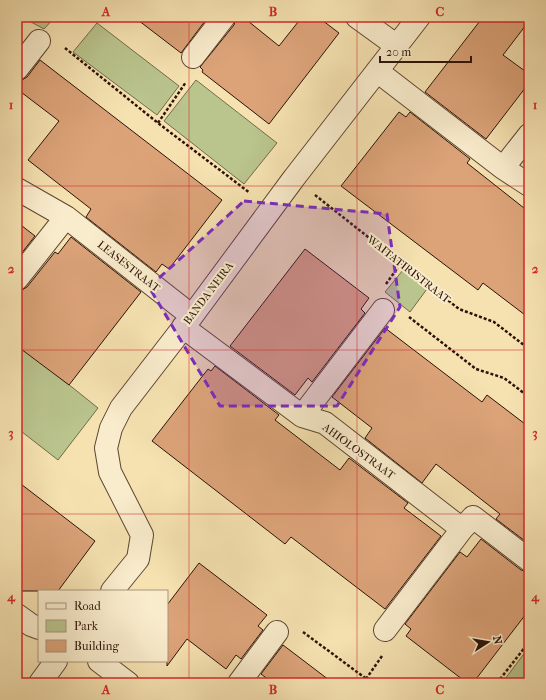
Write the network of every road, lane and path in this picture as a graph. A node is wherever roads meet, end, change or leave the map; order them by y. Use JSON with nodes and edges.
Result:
{"nodes":[{"id":1,"x":224,"y":17,"type":"edge"},
{"id":2,"x":357,"y":17,"type":"edge"},
{"id":3,"x":419,"y":17,"type":"edge"},
{"id":4,"x":39,"y":40,"type":"joint"},
{"id":5,"x":397,"y":46,"type":"junction"},
{"id":6,"x":193,"y":57,"type":"joint"},
{"id":7,"x":17,"y":69,"type":"edge"},
{"id":8,"x":377,"y":71,"type":"junction"},
{"id":9,"x":158,"y":123,"type":"junction"},
{"id":10,"x":529,"y":135,"type":"edge"},
{"id":11,"x":504,"y":168,"type":"junction"},
{"id":12,"x":294,"y":178,"type":"junction"},
{"id":13,"x":529,"y":186,"type":"edge"},
{"id":14,"x":17,"y":189,"type":"edge"},
{"id":15,"x":271,"y":210,"type":"junction"},
{"id":16,"x":66,"y":217,"type":"junction"},
{"id":17,"x":17,"y":278,"type":"edge"},
{"id":18,"x":383,"y":310,"type":"joint"},
{"id":19,"x":188,"y":321,"type":"junction"},
{"id":20,"x":529,"y":349,"type":"edge"},
{"id":21,"x":529,"y":397,"type":"edge"},
{"id":22,"x":302,"y":416,"type":"junction"},
{"id":23,"x":462,"y":529,"type":"junction"},
{"id":24,"x":529,"y":560,"type":"edge"},
{"id":25,"x":113,"y":590,"type":"edge"},
{"id":26,"x":17,"y":615,"type":"edge"},
{"id":27,"x":38,"y":628,"type":"edge"},
{"id":28,"x":385,"y":630,"type":"dead end"},
{"id":29,"x":277,"y":632,"type":"joint"},
{"id":30,"x":529,"y":642,"type":"edge"},
{"id":31,"x":55,"y":662,"type":"edge"},
{"id":32,"x":100,"y":662,"type":"edge"},
{"id":33,"x":40,"y":683,"type":"edge"},
{"id":34,"x":128,"y":683,"type":"edge"},
{"id":35,"x":239,"y":683,"type":"edge"},
{"id":36,"x":372,"y":683,"type":"edge"},
{"id":37,"x":498,"y":683,"type":"edge"}],
"edges":[{"from":1,"to":6,"type":"street"},
{"from":2,"to":5,"type":"street"},
{"from":3,"to":5,"type":"street","name":"BANDA NEIRA"},
{"from":4,"to":7,"type":"street"},
{"from":4,"to":9,"type":"path"},
{"from":5,"to":8,"type":"street","name":"BANDA NEIRA"},
{"from":6,"to":9,"type":"path"},
{"from":8,"to":11,"type":"street"},
{"from":8,"to":12,"type":"street","name":"BANDA NEIRA"},
{"from":9,"to":15,"type":"path"},
{"from":10,"to":11,"type":"street"},
{"from":11,"to":13,"type":"street"},
{"from":12,"to":15,"type":"street","name":"BANDA NEIRA"},
{"from":12,"to":20,"type":"path","name":"WAITATIRISTRAAT"},
{"from":14,"to":16,"type":"street","name":"LEASESTRAAT"},
{"from":15,"to":19,"type":"street","name":"BANDA NEIRA"},
{"from":16,"to":17,"type":"street"},
{"from":16,"to":19,"type":"street","name":"LEASESTRAAT"},
{"from":18,"to":21,"type":"path"},
{"from":18,"to":22,"type":"street"},
{"from":19,"to":22,"type":"street","name":"LEASESTRAAT"},
{"from":19,"to":25,"type":"street","name":"BANDA NEIRA"},
{"from":22,"to":23,"type":"street","name":"AHIOLOSTRAAT"},
{"from":23,"to":24,"type":"street"},
{"from":23,"to":28,"type":"street"},
{"from":26,"to":27,"type":"street"},
{"from":29,"to":35,"type":"street"},
{"from":29,"to":36,"type":"path"},
{"from":30,"to":37,"type":"path"},
{"from":31,"to":33,"type":"street"},
{"from":32,"to":34,"type":"street"}]}
